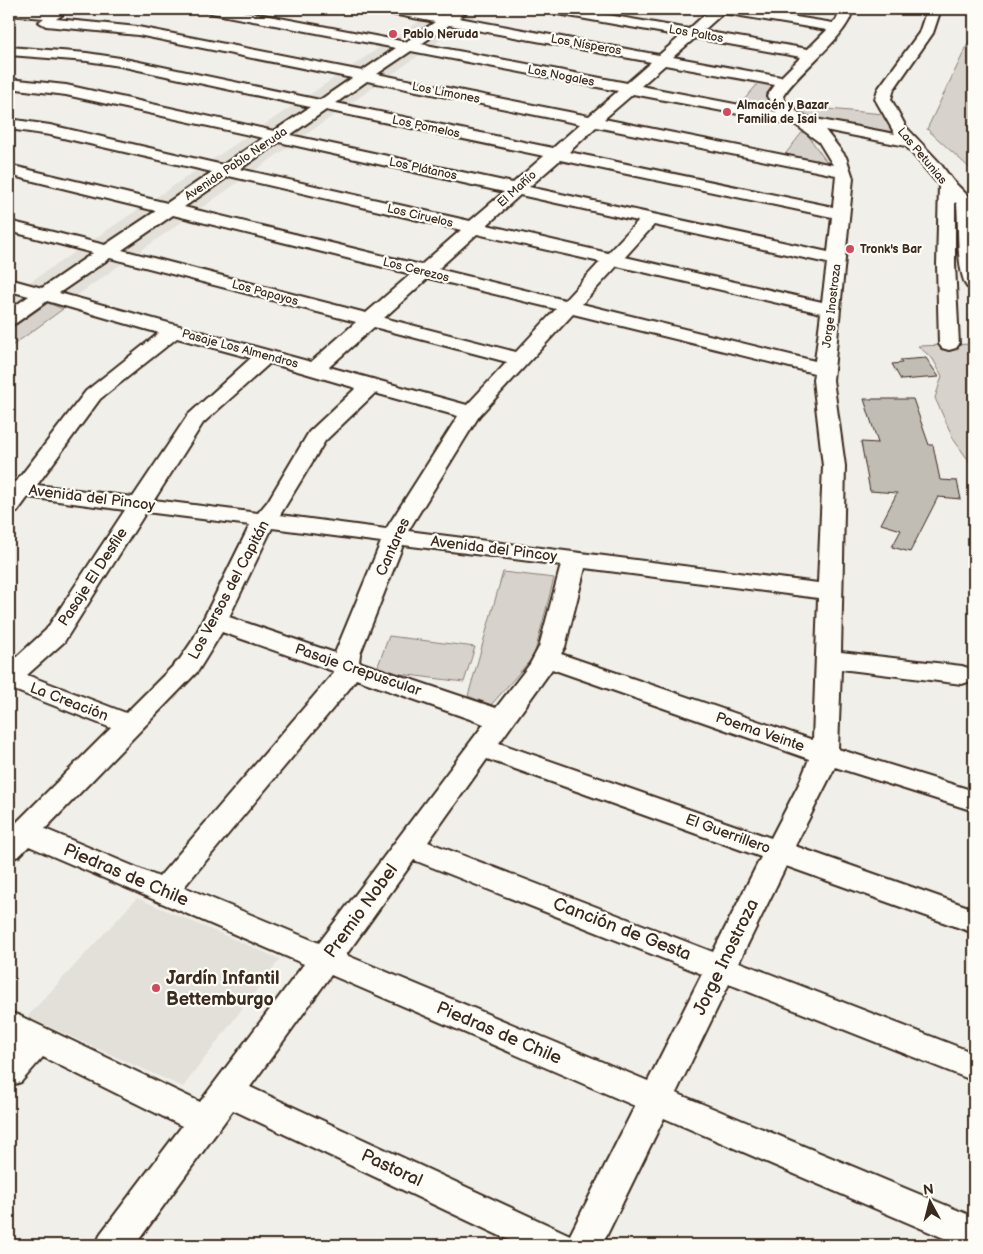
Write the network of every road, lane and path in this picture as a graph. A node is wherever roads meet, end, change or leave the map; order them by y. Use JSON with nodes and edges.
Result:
{"nodes":[{"id":1,"x":211,"y":9,"type":"edge"},
{"id":2,"x":387,"y":9,"type":"edge"},
{"id":3,"x":463,"y":9,"type":"edge"},
{"id":4,"x":552,"y":9,"type":"edge"},
{"id":5,"x":719,"y":9,"type":"edge"},
{"id":6,"x":723,"y":9,"type":"edge"},
{"id":7,"x":846,"y":9,"type":"edge"},
{"id":8,"x":934,"y":9,"type":"edge"},
{"id":9,"x":9,"y":10,"type":"edge"},
{"id":10,"x":242,"y":11,"type":"edge"},
{"id":11,"x":53,"y":13,"type":"edge"},
{"id":12,"x":446,"y":20,"type":"junction"},
{"id":13,"x":222,"y":23,"type":"dead end"},
{"id":14,"x":837,"y":28,"type":"junction"},
{"id":15,"x":206,"y":32,"type":"dead end"},
{"id":16,"x":691,"y":33,"type":"junction"},
{"id":17,"x":190,"y":41,"type":"junction"},
{"id":18,"x":407,"y":47,"type":"junction"},
{"id":19,"x":10,"y":51,"type":"edge"},
{"id":20,"x":810,"y":54,"type":"junction"},
{"id":21,"x":662,"y":60,"type":"junction"},
{"id":22,"x":364,"y":76,"type":"junction"},
{"id":23,"x":784,"y":82,"type":"junction"},
{"id":24,"x":9,"y":83,"type":"edge"},
{"id":25,"x":629,"y":89,"type":"junction"},
{"id":26,"x":321,"y":105,"type":"junction"},
{"id":27,"x":592,"y":122,"type":"junction"},
{"id":28,"x":804,"y":122,"type":"junction"},
{"id":29,"x":9,"y":124,"type":"edge"},
{"id":30,"x":275,"y":137,"type":"junction"},
{"id":31,"x":911,"y":142,"type":"junction"},
{"id":32,"x":556,"y":154,"type":"junction"},
{"id":33,"x":9,"y":170,"type":"edge"},
{"id":34,"x":225,"y":171,"type":"junction"},
{"id":35,"x":844,"y":172,"type":"junction"},
{"id":36,"x":947,"y":185,"type":"junction"},
{"id":37,"x":516,"y":190,"type":"junction"},
{"id":38,"x":169,"y":209,"type":"junction"},
{"id":39,"x":842,"y":214,"type":"junction"},
{"id":40,"x":650,"y":219,"type":"junction"},
{"id":41,"x":9,"y":226,"type":"edge"},
{"id":42,"x":473,"y":228,"type":"junction"},
{"id":43,"x":107,"y":251,"type":"junction"},
{"id":44,"x":612,"y":260,"type":"junction"},
{"id":45,"x":837,"y":260,"type":"junction"},
{"id":46,"x":424,"y":272,"type":"junction"},
{"id":47,"x":974,"y":283,"type":"edge"},
{"id":48,"x":9,"y":285,"type":"edge"},
{"id":49,"x":44,"y":295,"type":"junction"},
{"id":50,"x":569,"y":307,"type":"junction"},
{"id":51,"x":831,"y":310,"type":"junction"},
{"id":52,"x":9,"y":319,"type":"edge"},
{"id":53,"x":370,"y":320,"type":"junction"},
{"id":54,"x":174,"y":330,"type":"junction"},
{"id":55,"x":949,"y":344,"type":"dead end"},
{"id":56,"x":266,"y":356,"type":"junction"},
{"id":57,"x":520,"y":359,"type":"junction"},
{"id":58,"x":315,"y":369,"type":"junction"},
{"id":59,"x":824,"y":369,"type":"junction"},
{"id":60,"x":371,"y":385,"type":"junction"},
{"id":61,"x":471,"y":413,"type":"junction"},
{"id":62,"x":13,"y":495,"type":"edge"},
{"id":63,"x":139,"y":504,"type":"junction"},
{"id":64,"x":264,"y":520,"type":"junction"},
{"id":65,"x":395,"y":537,"type":"junction"},
{"id":66,"x":575,"y":559,"type":"junction"},
{"id":67,"x":830,"y":592,"type":"junction"},
{"id":68,"x":215,"y":620,"type":"junction"},
{"id":69,"x":546,"y":658,"type":"junction"},
{"id":70,"x":828,"y":659,"type":"junction"},
{"id":71,"x":347,"y":666,"type":"junction"},
{"id":72,"x":962,"y":675,"type":"dead end"},
{"id":73,"x":9,"y":678,"type":"edge"},
{"id":74,"x":502,"y":720,"type":"junction"},
{"id":75,"x":130,"y":725,"type":"junction"},
{"id":76,"x":482,"y":747,"type":"junction"},
{"id":77,"x":824,"y":754,"type":"junction"},
{"id":78,"x":974,"y":800,"type":"edge"},
{"id":79,"x":17,"y":840,"type":"edge"},
{"id":80,"x":409,"y":846,"type":"junction"},
{"id":81,"x":778,"y":852,"type":"junction"},
{"id":82,"x":164,"y":891,"type":"junction"},
{"id":83,"x":974,"y":921,"type":"edge"},
{"id":84,"x":325,"y":960,"type":"junction"},
{"id":85,"x":721,"y":968,"type":"junction"},
{"id":86,"x":9,"y":1025,"type":"edge"},
{"id":87,"x":38,"y":1039,"type":"junction"},
{"id":88,"x":974,"y":1067,"type":"edge"},
{"id":89,"x":9,"y":1072,"type":"edge"},
{"id":90,"x":228,"y":1092,"type":"junction"},
{"id":91,"x":656,"y":1100,"type":"junction"},
{"id":92,"x":206,"y":1121,"type":"junction"},
{"id":93,"x":974,"y":1234,"type":"edge"},
{"id":94,"x":114,"y":1245,"type":"edge"},
{"id":95,"x":557,"y":1245,"type":"edge"},
{"id":96,"x":584,"y":1245,"type":"edge"}],
"edges":[{"from":1,"to":10,"type":"street","name":"Los Nogales"},
{"from":2,"to":12,"type":"street","name":"Los Nísperos"},
{"from":3,"to":12,"type":"street","name":"Avenida Pablo Neruda"},
{"from":4,"to":16,"type":"street","name":"Los Paltos"},
{"from":5,"to":16,"type":"street","name":"El Mañío"},
{"from":6,"to":14,"type":"street"},
{"from":7,"to":14,"type":"street"},
{"from":8,"to":31,"type":"street","name":"Las Petunias"},
{"from":9,"to":11,"type":"street"},
{"from":10,"to":13,"type":"street"},
{"from":10,"to":18,"type":"street","name":"Los Nogales"},
{"from":11,"to":17,"type":"street","name":"Los Limones"},
{"from":11,"to":19,"type":"street"},
{"from":12,"to":18,"type":"street","name":"Avenida Pablo Neruda"},
{"from":12,"to":21,"type":"street","name":"Los Nísperos"},
{"from":14,"to":20,"type":"street"},
{"from":15,"to":17,"type":"street"},
{"from":16,"to":20,"type":"street","name":"Los Paltos"},
{"from":16,"to":21,"type":"street","name":"El Mañío"},
{"from":17,"to":22,"type":"street","name":"Los Limones"},
{"from":18,"to":22,"type":"street","name":"Avenida Pablo Neruda"},
{"from":18,"to":25,"type":"street","name":"Los Nogales"},
{"from":19,"to":26,"type":"street","name":"Los Pomelos"},
{"from":20,"to":23,"type":"street"},
{"from":21,"to":23,"type":"street","name":"Los Nísperos"},
{"from":21,"to":25,"type":"street","name":"El Mañío"},
{"from":22,"to":26,"type":"street","name":"Avenida Pablo Neruda"},
{"from":22,"to":27,"type":"street","name":"Los Limones"},
{"from":23,"to":28,"type":"street","name":"Jorge Inostroza"},
{"from":24,"to":30,"type":"street","name":"Los Plátanos"},
{"from":25,"to":27,"type":"street","name":"El Mañío"},
{"from":25,"to":28,"type":"street","name":"Los Nogales"},
{"from":26,"to":30,"type":"street","name":"Avenida Pablo Neruda"},
{"from":26,"to":32,"type":"street","name":"Los Pomelos"},
{"from":27,"to":32,"type":"street","name":"El Mañío"},
{"from":27,"to":35,"type":"street","name":"Los Limones"},
{"from":28,"to":31,"type":"street","name":"Los Nogales"},
{"from":28,"to":35,"type":"street","name":"Jorge Inostroza"},
{"from":29,"to":34,"type":"street","name":"Los Ciruelos"},
{"from":30,"to":34,"type":"street","name":"Avenida Pablo Neruda"},
{"from":30,"to":37,"type":"street","name":"Los Plátanos"},
{"from":31,"to":36,"type":"street","name":"Las Petunias"},
{"from":32,"to":37,"type":"street","name":"El Mañío"},
{"from":32,"to":39,"type":"street","name":"Los Pomelos"},
{"from":33,"to":38,"type":"street","name":"Los Cerezos"},
{"from":34,"to":38,"type":"street","name":"Avenida Pablo Neruda"},
{"from":34,"to":42,"type":"street","name":"Los Ciruelos"},
{"from":35,"to":39,"type":"street","name":"Jorge Inostroza"},
{"from":36,"to":47,"type":"street","name":"Las Petunias"},
{"from":36,"to":55,"type":"street"},
{"from":37,"to":40,"type":"street","name":"Los Plátanos"},
{"from":37,"to":42,"type":"street","name":"El Mañío"},
{"from":38,"to":43,"type":"street","name":"Avenida Pablo Neruda"},
{"from":38,"to":46,"type":"street","name":"Los Cerezos"},
{"from":39,"to":45,"type":"street","name":"Jorge Inostroza"},
{"from":40,"to":44,"type":"street","name":"Cantares"},
{"from":40,"to":45,"type":"street","name":"Los Plátanos"},
{"from":41,"to":43,"type":"street","name":"Los Papayos"},
{"from":42,"to":44,"type":"street","name":"Los Ciruelos"},
{"from":42,"to":46,"type":"street","name":"El Mañío"},
{"from":43,"to":49,"type":"street","name":"Avenida Pablo Neruda"},
{"from":43,"to":53,"type":"street","name":"Los Papayos"},
{"from":44,"to":50,"type":"street","name":"Cantares"},
{"from":44,"to":51,"type":"street","name":"Los Ciruelos"},
{"from":45,"to":51,"type":"street","name":"Jorge Inostroza"},
{"from":46,"to":50,"type":"street","name":"Los Cerezos"},
{"from":46,"to":53,"type":"street","name":"El Mañío"},
{"from":48,"to":49,"type":"street","name":"Pasaje Los Almendros"},
{"from":49,"to":52,"type":"street","name":"Avenida Pablo Neruda"},
{"from":49,"to":54,"type":"street","name":"Pasaje Los Almendros"},
{"from":50,"to":57,"type":"street","name":"Cantares"},
{"from":50,"to":59,"type":"street","name":"Los Cerezos"},
{"from":51,"to":59,"type":"street","name":"Jorge Inostroza"},
{"from":53,"to":57,"type":"street","name":"Los Papayos"},
{"from":53,"to":58,"type":"street","name":"El Mañío"},
{"from":54,"to":56,"type":"street","name":"Pasaje Los Almendros"},
{"from":54,"to":62,"type":"street"},
{"from":56,"to":58,"type":"street","name":"Pasaje Los Almendros"},
{"from":56,"to":63,"type":"street","name":"Pasaje El Desfile"},
{"from":57,"to":61,"type":"street","name":"Cantares"},
{"from":58,"to":60,"type":"street","name":"Pasaje Los Almendros"},
{"from":59,"to":67,"type":"street","name":"Jorge Inostroza"},
{"from":60,"to":61,"type":"street","name":"Pasaje Los Almendros"},
{"from":60,"to":64,"type":"street","name":"Los Versos del Capitán"},
{"from":61,"to":65,"type":"street","name":"Cantares"},
{"from":62,"to":63,"type":"street","name":"Avenida del Pincoy"},
{"from":63,"to":64,"type":"street","name":"Avenida del Pincoy"},
{"from":63,"to":73,"type":"street","name":"Pasaje El Desfile"},
{"from":64,"to":65,"type":"street","name":"Avenida del Pincoy"},
{"from":64,"to":68,"type":"street","name":"Los Versos del Capitán"},
{"from":65,"to":66,"type":"street","name":"Avenida del Pincoy"},
{"from":65,"to":71,"type":"street","name":"Cantares"},
{"from":66,"to":67,"type":"street","name":"Avenida del Pincoy"},
{"from":66,"to":69,"type":"street","name":"Premio Nobel"},
{"from":67,"to":70,"type":"street","name":"Jorge Inostroza"},
{"from":68,"to":71,"type":"street","name":"Pasaje Crepuscular"},
{"from":68,"to":75,"type":"street","name":"Los Versos del Capitán"},
{"from":69,"to":74,"type":"street","name":"Premio Nobel"},
{"from":69,"to":77,"type":"street","name":"Poema Veinte"},
{"from":70,"to":72,"type":"street"},
{"from":70,"to":77,"type":"street","name":"Jorge Inostroza"},
{"from":71,"to":74,"type":"street","name":"Pasaje Crepuscular"},
{"from":71,"to":82,"type":"street","name":"Cantares"},
{"from":73,"to":75,"type":"street","name":"La Creación"},
{"from":74,"to":76,"type":"street","name":"Premio Nobel"},
{"from":75,"to":79,"type":"street","name":"Los Versos del Capitán"},
{"from":76,"to":80,"type":"street","name":"Premio Nobel"},
{"from":76,"to":81,"type":"street","name":"El Guerrillero"},
{"from":77,"to":78,"type":"street","name":"Poema Veinte"},
{"from":77,"to":81,"type":"street","name":"Jorge Inostroza"},
{"from":79,"to":82,"type":"street","name":"Piedras de Chile"},
{"from":80,"to":84,"type":"street","name":"Premio Nobel"},
{"from":80,"to":85,"type":"street","name":"Canción de Gesta"},
{"from":81,"to":83,"type":"street","name":"El Guerrillero"},
{"from":81,"to":85,"type":"street","name":"Jorge Inostroza"},
{"from":82,"to":84,"type":"street","name":"Piedras de Chile"},
{"from":84,"to":90,"type":"street","name":"Premio Nobel"},
{"from":84,"to":91,"type":"street","name":"Piedras de Chile"},
{"from":85,"to":88,"type":"street","name":"Canción de Gesta"},
{"from":85,"to":91,"type":"street","name":"Jorge Inostroza"},
{"from":86,"to":87,"type":"street"},
{"from":87,"to":89,"type":"street"},
{"from":87,"to":92,"type":"street"},
{"from":90,"to":92,"type":"street","name":"Premio Nobel"},
{"from":90,"to":95,"type":"street","name":"Pastoral"},
{"from":91,"to":93,"type":"street","name":"Piedras de Chile"},
{"from":91,"to":96,"type":"street","name":"Jorge Inostroza"},
{"from":92,"to":94,"type":"street","name":"Premio Nobel"}]}
